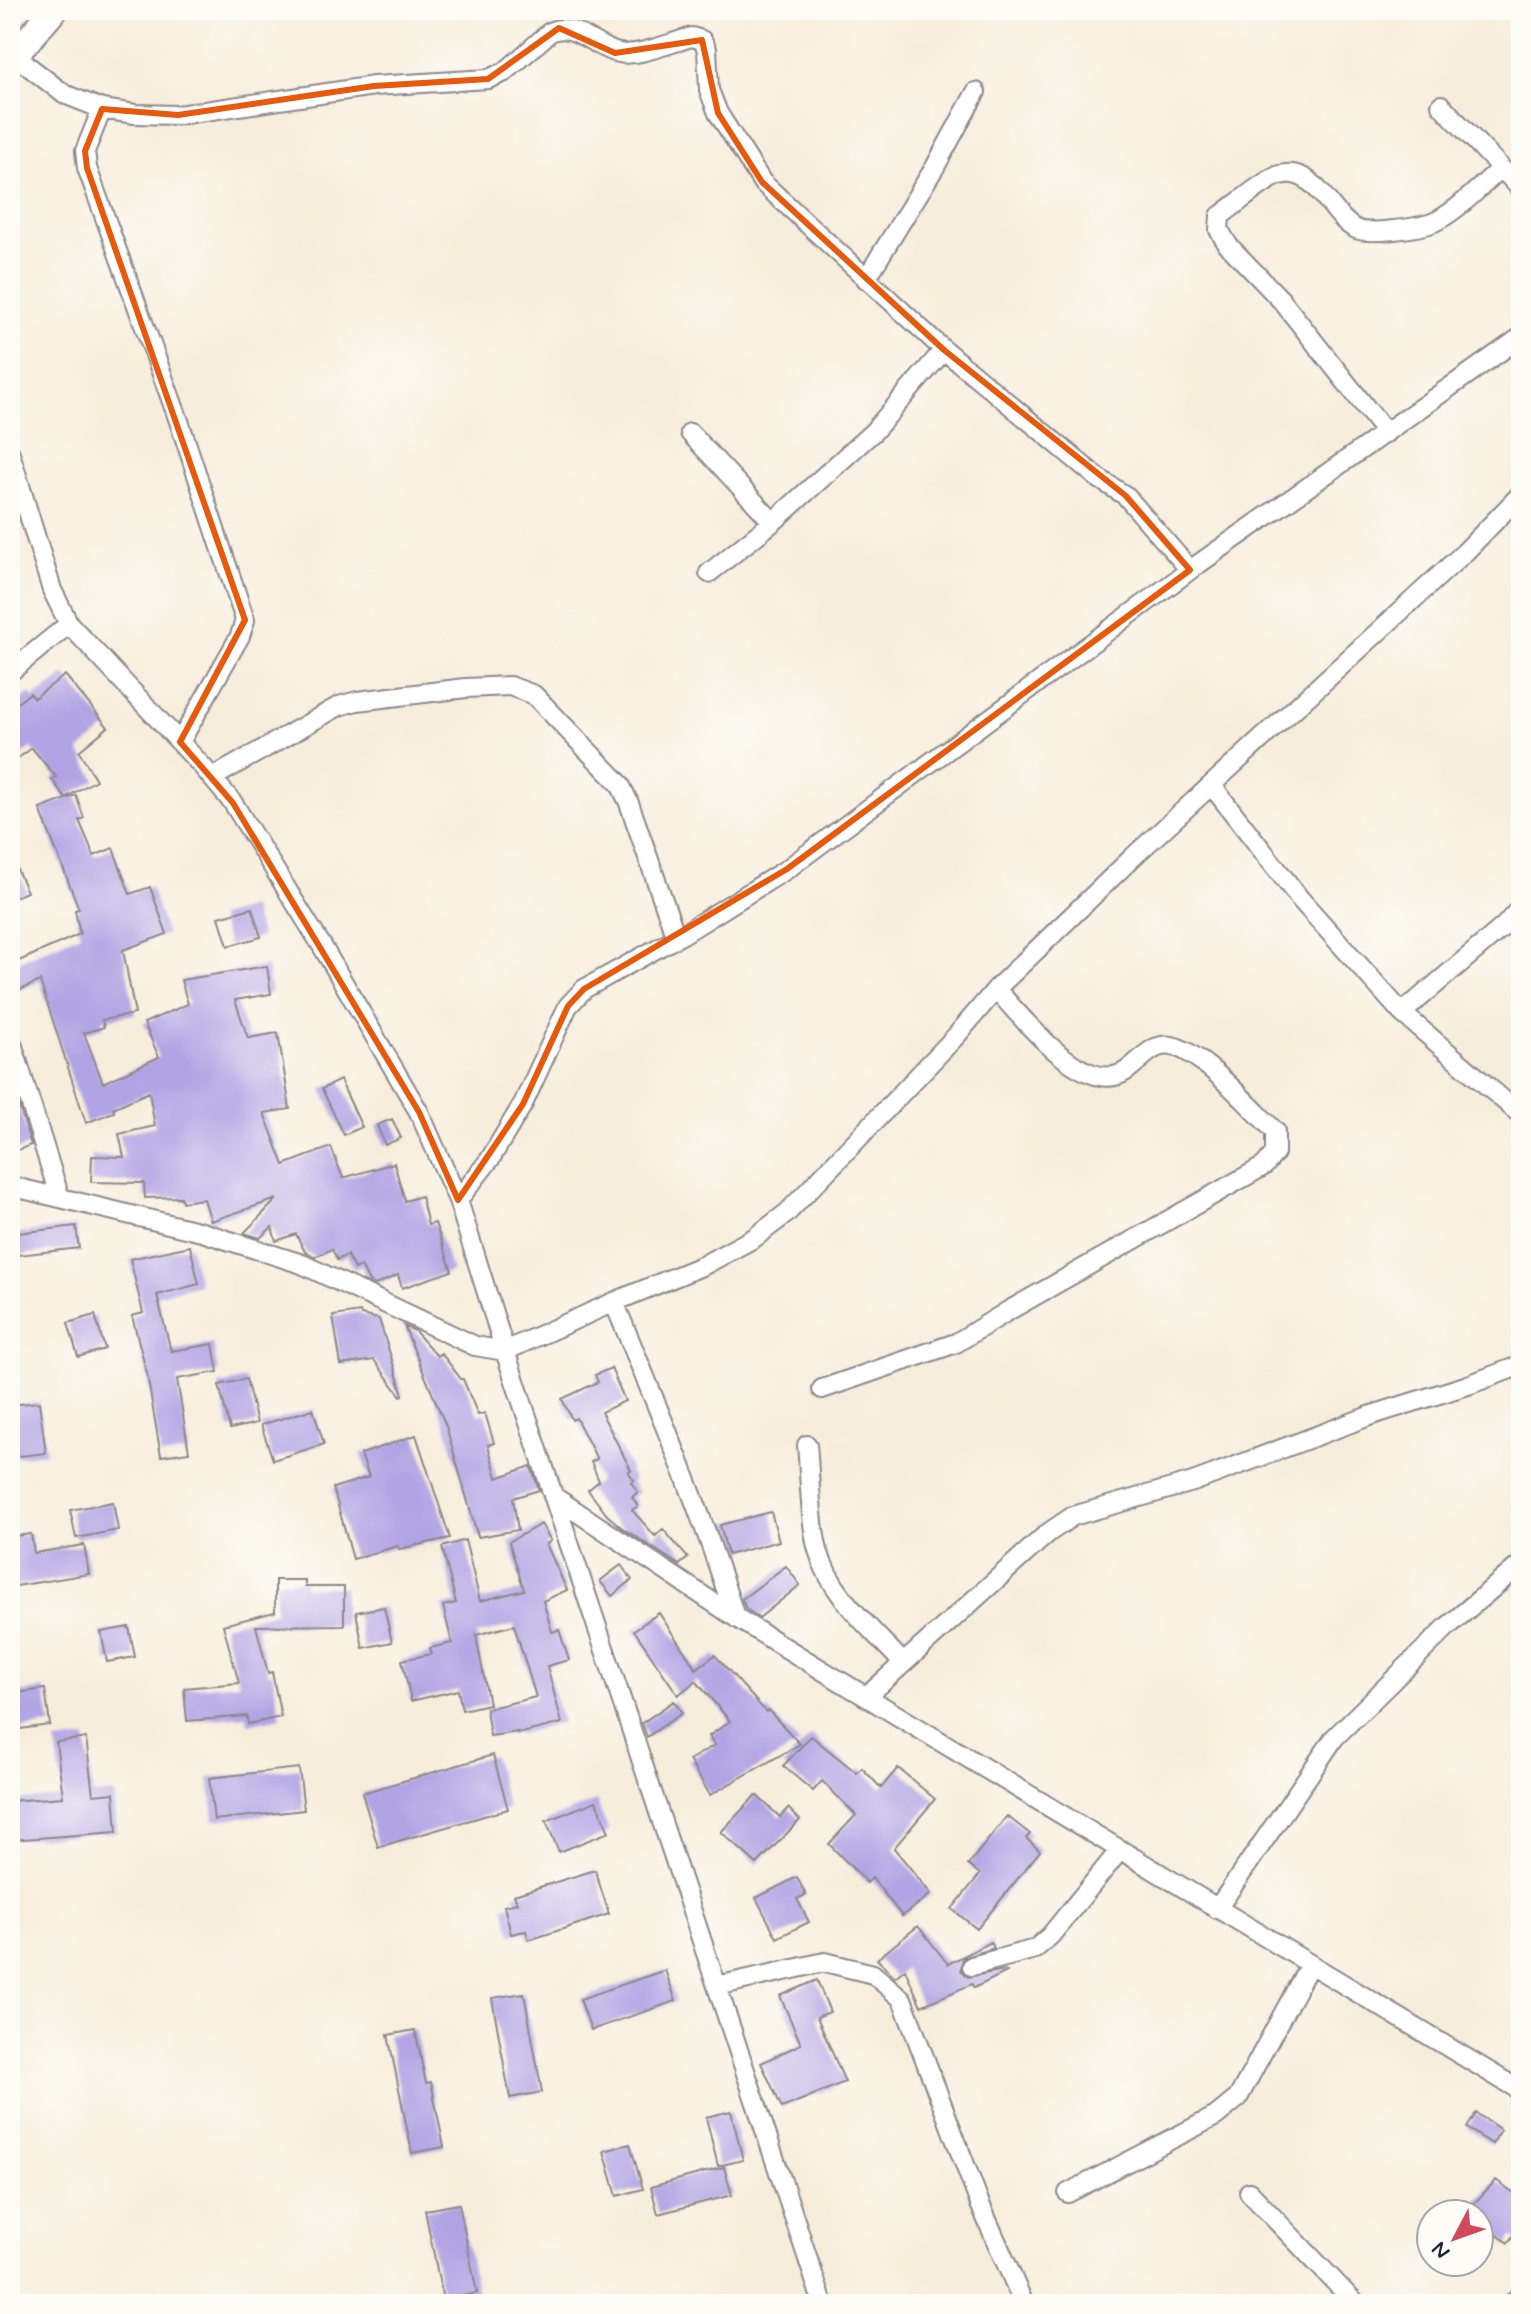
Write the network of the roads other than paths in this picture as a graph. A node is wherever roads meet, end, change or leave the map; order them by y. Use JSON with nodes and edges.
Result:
{"nodes":[{"id":1,"x":54,"y":10,"type":"edge"},
{"id":2,"x":12,"y":58,"type":"edge"},
{"id":3,"x":976,"y":92,"type":"dead end"},
{"id":4,"x":1441,"y":105,"type":"dead end"},
{"id":5,"x":102,"y":109,"type":"junction"},
{"id":6,"x":1501,"y":168,"type":"junction"},
{"id":7,"x":1521,"y":189,"type":"edge"},
{"id":8,"x":866,"y":279,"type":"junction"},
{"id":9,"x":1521,"y":337,"type":"edge"},
{"id":10,"x":944,"y":350,"type":"junction"},
{"id":11,"x":690,"y":433,"type":"dead end"},
{"id":12,"x":1386,"y":433,"type":"junction"},
{"id":13,"x":10,"y":453,"type":"edge"},
{"id":14,"x":1521,"y":494,"type":"edge"},
{"id":15,"x":773,"y":522,"type":"junction"},
{"id":16,"x":1190,"y":570,"type":"junction"},
{"id":17,"x":709,"y":573,"type":"dead end"},
{"id":18,"x":69,"y":624,"type":"junction"},
{"id":19,"x":10,"y":672,"type":"edge"},
{"id":20,"x":180,"y":742,"type":"junction"},
{"id":21,"x":212,"y":778,"type":"junction"},
{"id":22,"x":1213,"y":787,"type":"junction"},
{"id":23,"x":1521,"y":907,"type":"edge"},
{"id":24,"x":676,"y":937,"type":"junction"},
{"id":25,"x":996,"y":989,"type":"junction"},
{"id":26,"x":1402,"y":1013,"type":"junction"},
{"id":27,"x":10,"y":1037,"type":"edge"},
{"id":28,"x":1521,"y":1115,"type":"edge"},
{"id":29,"x":10,"y":1186,"type":"edge"},
{"id":30,"x":60,"y":1198,"type":"junction"},
{"id":31,"x":458,"y":1200,"type":"junction"},
{"id":32,"x":614,"y":1302,"type":"junction"},
{"id":33,"x":505,"y":1351,"type":"junction"},
{"id":34,"x":1521,"y":1365,"type":"edge"},
{"id":35,"x":822,"y":1389,"type":"dead end"},
{"id":36,"x":807,"y":1445,"type":"dead end"},
{"id":37,"x":553,"y":1496,"type":"junction"},
{"id":38,"x":1521,"y":1564,"type":"edge"},
{"id":39,"x":735,"y":1617,"type":"junction"},
{"id":40,"x":903,"y":1663,"type":"junction"},
{"id":41,"x":866,"y":1697,"type":"junction"},
{"id":42,"x":1120,"y":1850,"type":"junction"},
{"id":43,"x":1217,"y":1909,"type":"junction"},
{"id":44,"x":1310,"y":1964,"type":"junction"},
{"id":45,"x":972,"y":1966,"type":"dead end"},
{"id":46,"x":717,"y":1986,"type":"junction"},
{"id":47,"x":1521,"y":2091,"type":"edge"},
{"id":48,"x":1249,"y":2192,"type":"dead end"},
{"id":49,"x":1068,"y":2193,"type":"dead end"},
{"id":50,"x":1521,"y":2294,"type":"edge"},
{"id":51,"x":823,"y":2304,"type":"edge"},
{"id":52,"x":1024,"y":2304,"type":"edge"},
{"id":53,"x":1356,"y":2304,"type":"edge"},
{"id":54,"x":1512,"y":2304,"type":"edge"}],
"edges":[{"from":1,"to":2,"type":"main road"},
{"from":2,"to":5,"type":"street"},
{"from":3,"to":8,"type":"street"},
{"from":4,"to":6,"type":"street"},
{"from":5,"to":8,"type":"street"},
{"from":5,"to":20,"type":"street"},
{"from":6,"to":7,"type":"street"},
{"from":6,"to":12,"type":"street"},
{"from":8,"to":10,"type":"street"},
{"from":9,"to":12,"type":"street"},
{"from":10,"to":15,"type":"street"},
{"from":10,"to":16,"type":"street"},
{"from":11,"to":15,"type":"street"},
{"from":12,"to":16,"type":"street"},
{"from":13,"to":18,"type":"street"},
{"from":14,"to":22,"type":"street"},
{"from":15,"to":17,"type":"street"},
{"from":16,"to":24,"type":"street"},
{"from":18,"to":19,"type":"street"},
{"from":18,"to":20,"type":"street"},
{"from":20,"to":21,"type":"street"},
{"from":21,"to":24,"type":"street"},
{"from":21,"to":31,"type":"street"},
{"from":22,"to":25,"type":"street"},
{"from":22,"to":26,"type":"street"},
{"from":23,"to":26,"type":"street"},
{"from":24,"to":31,"type":"street"},
{"from":25,"to":32,"type":"street"},
{"from":25,"to":35,"type":"street"},
{"from":26,"to":28,"type":"street"},
{"from":27,"to":30,"type":"street"},
{"from":29,"to":30,"type":"street"},
{"from":30,"to":33,"type":"street"},
{"from":31,"to":33,"type":"street"},
{"from":32,"to":33,"type":"street"},
{"from":32,"to":39,"type":"street"},
{"from":33,"to":37,"type":"street"},
{"from":34,"to":40,"type":"street"},
{"from":36,"to":40,"type":"street"},
{"from":37,"to":39,"type":"street"},
{"from":37,"to":46,"type":"street"},
{"from":38,"to":43,"type":"street"},
{"from":39,"to":41,"type":"street"},
{"from":40,"to":41,"type":"street"},
{"from":41,"to":42,"type":"street"},
{"from":42,"to":43,"type":"street"},
{"from":42,"to":45,"type":"street"},
{"from":43,"to":44,"type":"street"},
{"from":44,"to":47,"type":"street"},
{"from":44,"to":49,"type":"street"},
{"from":46,"to":51,"type":"street"},
{"from":46,"to":52,"type":"street"},
{"from":48,"to":53,"type":"street"},
{"from":50,"to":54,"type":"street"}]}
